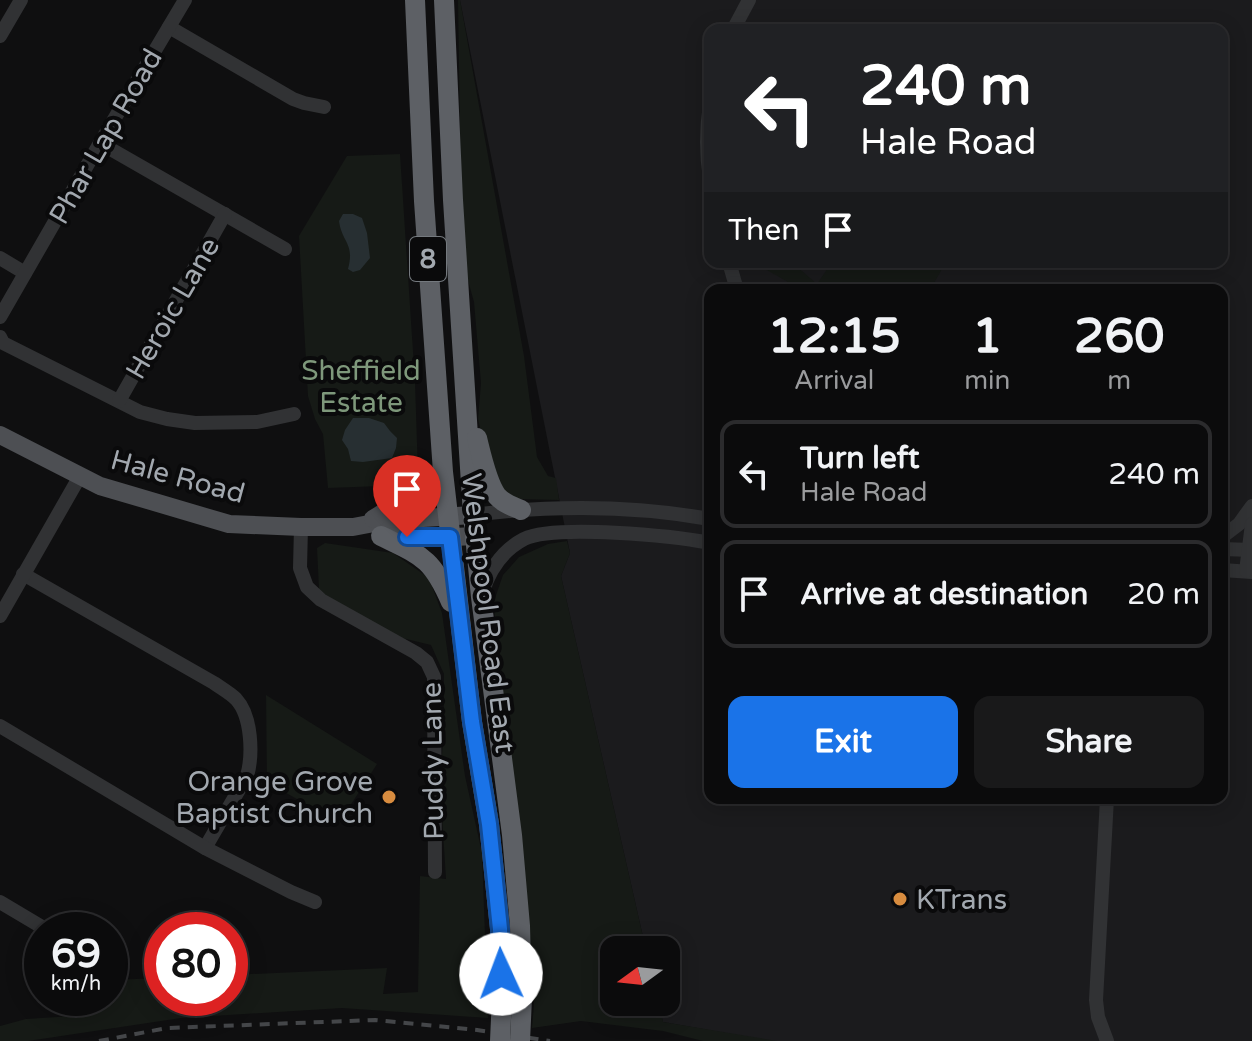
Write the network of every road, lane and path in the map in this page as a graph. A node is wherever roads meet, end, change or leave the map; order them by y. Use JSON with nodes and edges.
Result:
{"nodes":[{"id":1,"x":21,"y":0,"type":"edge"},
{"id":2,"x":185,"y":0,"type":"edge"},
{"id":3,"x":415,"y":0,"type":"edge"},
{"id":4,"x":444,"y":0,"type":"edge"},
{"id":5,"x":749,"y":0,"type":"edge"},
{"id":6,"x":736,"y":24,"type":"edge"},
{"id":7,"x":169,"y":27,"type":"junction"},
{"id":8,"x":0,"y":36,"type":"edge"},
{"id":9,"x":324,"y":107,"type":"dead end"},
{"id":10,"x":100,"y":143,"type":"junction"},
{"id":11,"x":225,"y":214,"type":"junction"},
{"id":12,"x":285,"y":249,"type":"dead end"},
{"id":13,"x":0,"y":258,"type":"edge"},
{"id":14,"x":25,"y":273,"type":"junction"},
{"id":15,"x":459,"y":277,"type":"junction"},
{"id":16,"x":0,"y":317,"type":"edge"},
{"id":17,"x":0,"y":337,"type":"edge"},
{"id":18,"x":119,"y":401,"type":"junction"},
{"id":19,"x":294,"y":414,"type":"dead end"},
{"id":20,"x":0,"y":435,"type":"edge"},
{"id":21,"x":443,"y":472,"type":"junction"},
{"id":22,"x":80,"y":476,"type":"junction"},
{"id":23,"x":1252,"y":506,"type":"edge"},
{"id":24,"x":521,"y":510,"type":"junction"},
{"id":25,"x":473,"y":515,"type":"junction"},
{"id":26,"x":704,"y":518,"type":"edge"},
{"id":27,"x":1252,"y":524,"type":"edge"},
{"id":28,"x":301,"y":527,"type":"junction"},
{"id":29,"x":449,"y":527,"type":"junction"},
{"id":30,"x":366,"y":529,"type":"junction"},
{"id":31,"x":1228,"y":532,"type":"edge"},
{"id":32,"x":475,"y":536,"type":"junction"},
{"id":33,"x":704,"y":542,"type":"edge"},
{"id":34,"x":1228,"y":549,"type":"edge"},
{"id":35,"x":1250,"y":550,"type":"edge"},
{"id":36,"x":1228,"y":570,"type":"edge"},
{"id":37,"x":1249,"y":572,"type":"edge"},
{"id":38,"x":23,"y":574,"type":"junction"},
{"id":39,"x":481,"y":597,"type":"junction"},
{"id":40,"x":0,"y":616,"type":"edge"},
{"id":41,"x":459,"y":620,"type":"junction"},
{"id":42,"x":0,"y":726,"type":"edge"},
{"id":43,"x":1107,"y":804,"type":"edge"},
{"id":44,"x":205,"y":848,"type":"junction"},
{"id":45,"x":435,"y":872,"type":"dead end"},
{"id":46,"x":0,"y":902,"type":"edge"},
{"id":47,"x":315,"y":902,"type":"dead end"},
{"id":48,"x":24,"y":916,"type":"edge"},
{"id":49,"x":512,"y":997,"type":"junction"},
{"id":50,"x":500,"y":1041,"type":"edge"},
{"id":51,"x":520,"y":1041,"type":"edge"},
{"id":52,"x":1107,"y":1041,"type":"edge"}],
"edges":[{"from":1,"to":8,"type":"street"},
{"from":2,"to":7,"type":"street","name":"Phar Lap Road"},
{"from":3,"to":21,"type":"highway","name":"Welshpool Road East","number":"8"},
{"from":4,"to":15,"type":"highway","name":"Welshpool Road East","number":"8"},
{"from":5,"to":6,"type":"street"},
{"from":7,"to":9,"type":"street"},
{"from":7,"to":10,"type":"street","name":"Phar Lap Road"},
{"from":10,"to":11,"type":"street"},
{"from":10,"to":14,"type":"street","name":"Phar Lap Road"},
{"from":11,"to":12,"type":"street"},
{"from":11,"to":18,"type":"street","name":"Heroic Lane"},
{"from":13,"to":14,"type":"street"},
{"from":14,"to":16,"type":"street","name":"Phar Lap Road"},
{"from":15,"to":24,"type":"highway","number":"8"},
{"from":15,"to":25,"type":"highway","name":"Welshpool Road East","number":"8"},
{"from":17,"to":18,"type":"street"},
{"from":18,"to":19,"type":"street"},
{"from":20,"to":22,"type":"main road","name":"Hale Road"},
{"from":21,"to":29,"type":"highway","name":"Welshpool Road East","number":"8"},
{"from":21,"to":30,"type":"main road"},
{"from":22,"to":28,"type":"main road","name":"Hale Road"},
{"from":22,"to":38,"type":"street"},
{"from":23,"to":31,"type":"street"},
{"from":24,"to":25,"type":"street"},
{"from":24,"to":26,"type":"street"},
{"from":25,"to":29,"type":"main road","name":"Hale Road"},
{"from":25,"to":32,"type":"highway","name":"Welshpool Road East","number":"8"},
{"from":27,"to":35,"type":"street"},
{"from":28,"to":30,"type":"main road","name":"Hale Road"},
{"from":28,"to":45,"type":"street","name":"Puddy Lane"},
{"from":29,"to":30,"type":"main road","name":"Hale Road"},
{"from":29,"to":32,"type":"main road","name":"Hale Road"},
{"from":29,"to":41,"type":"highway","name":"Welshpool Road East","number":"8"},
{"from":30,"to":41,"type":"highway"},
{"from":32,"to":39,"type":"highway","name":"Welshpool Road East","number":"8"},
{"from":33,"to":39,"type":"street"},
{"from":34,"to":35,"type":"street"},
{"from":35,"to":37,"type":"street"},
{"from":36,"to":37,"type":"street"},
{"from":38,"to":40,"type":"street"},
{"from":38,"to":44,"type":"street"},
{"from":39,"to":49,"type":"highway","name":"Welshpool Road East","number":"8"},
{"from":41,"to":49,"type":"highway","name":"Welshpool Road East","number":"8"},
{"from":42,"to":44,"type":"street"},
{"from":43,"to":52,"type":"street"},
{"from":44,"to":47,"type":"street"},
{"from":46,"to":48,"type":"street"},
{"from":49,"to":50,"type":"highway","name":"Welshpool Road East","number":"8","bridge":true},
{"from":49,"to":51,"type":"highway","name":"Welshpool Road East","number":"8","bridge":true}]}
